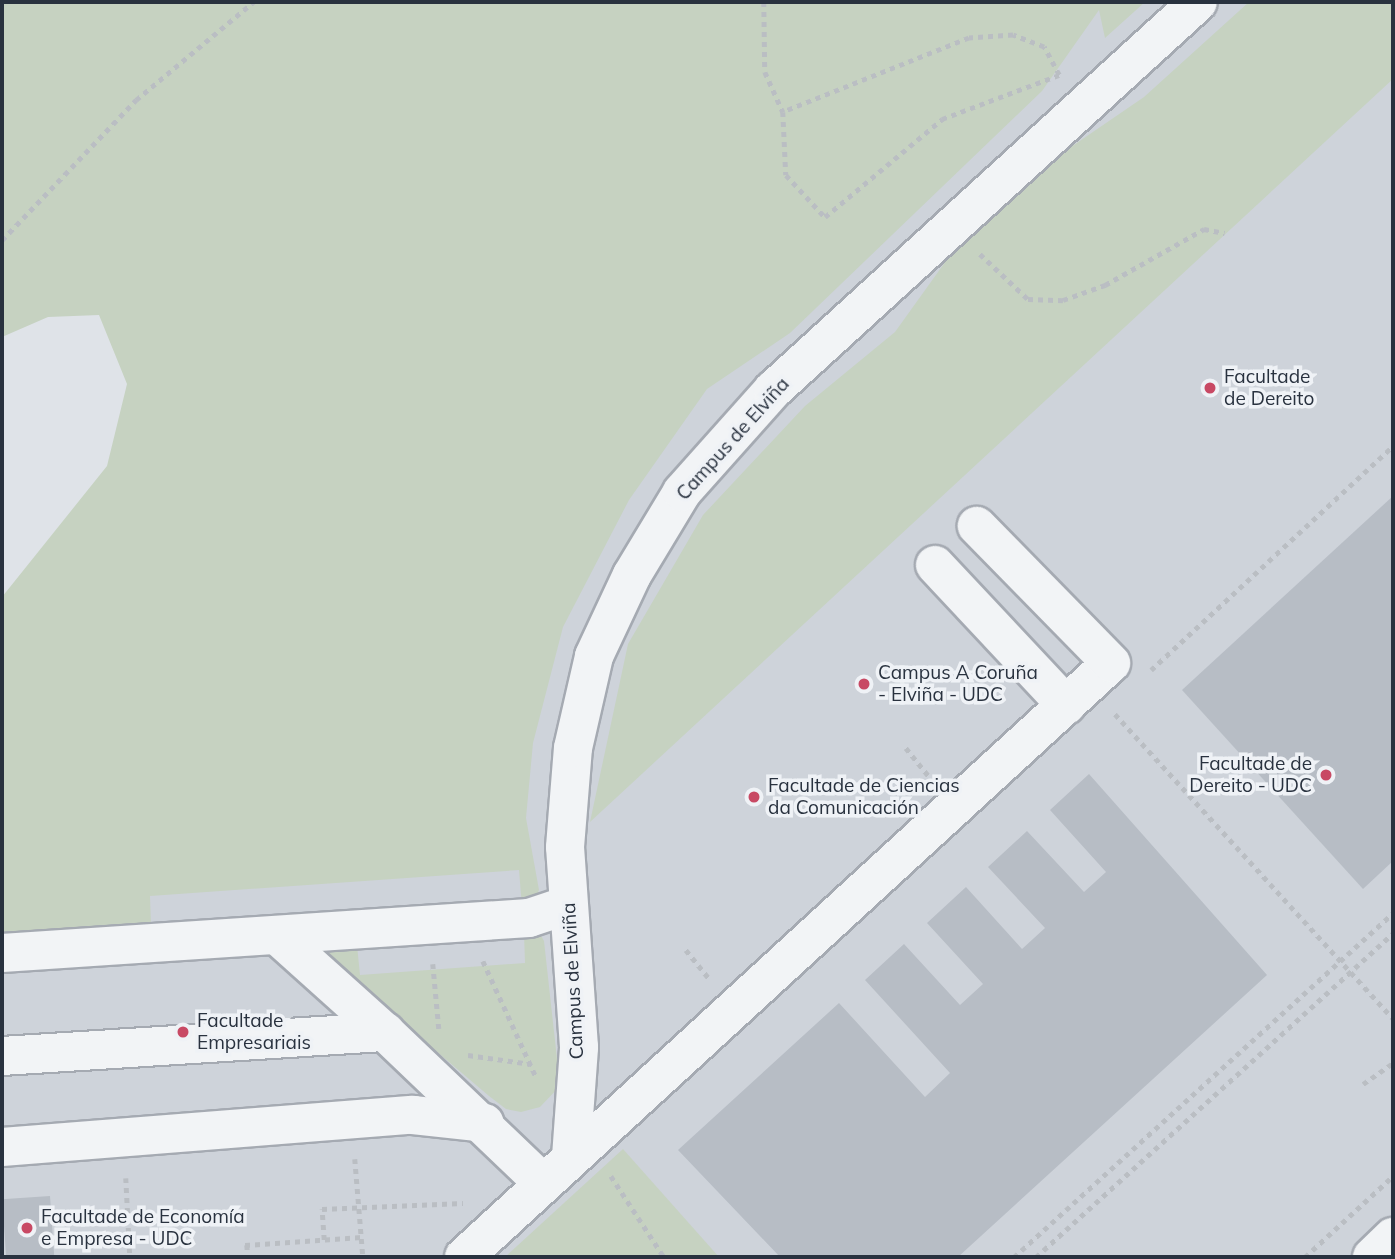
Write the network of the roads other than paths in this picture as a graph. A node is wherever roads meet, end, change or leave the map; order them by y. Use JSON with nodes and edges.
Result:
{"nodes":[{"id":1,"x":1198,"y":2,"type":"edge"},
{"id":2,"x":977,"y":526,"type":"dead end"},
{"id":3,"x":935,"y":565,"type":"dead end"},
{"id":4,"x":1066,"y":705,"type":"junction"},
{"id":5,"x":568,"y":905,"type":"junction"},
{"id":6,"x":279,"y":937,"type":"junction"},
{"id":7,"x":2,"y":953,"type":"edge"},
{"id":8,"x":411,"y":1045,"type":"junction"},
{"id":9,"x":2,"y":1056,"type":"edge"},
{"id":10,"x":485,"y":1123,"type":"junction"},
{"id":11,"x":2,"y":1147,"type":"edge"},
{"id":12,"x":579,"y":1150,"type":"junction"},
{"id":13,"x":533,"y":1192,"type":"junction"},
{"id":14,"x":1393,"y":1237,"type":"edge"},
{"id":15,"x":464,"y":1257,"type":"edge"},
{"id":16,"x":1372,"y":1257,"type":"edge"}],
"edges":[{"from":1,"to":5,"type":"street","name":"Campus de Elviña"},
{"from":2,"to":4,"type":"street"},
{"from":3,"to":4,"type":"street"},
{"from":4,"to":12,"type":"street"},
{"from":5,"to":6,"type":"street"},
{"from":5,"to":12,"type":"street","name":"Campus de Elviña"},
{"from":6,"to":7,"type":"street"},
{"from":6,"to":8,"type":"street"},
{"from":8,"to":9,"type":"street"},
{"from":8,"to":10,"type":"street"},
{"from":10,"to":11,"type":"street"},
{"from":10,"to":13,"type":"street"},
{"from":12,"to":13,"type":"street"},
{"from":13,"to":15,"type":"street"},
{"from":14,"to":16,"type":"street"}]}
